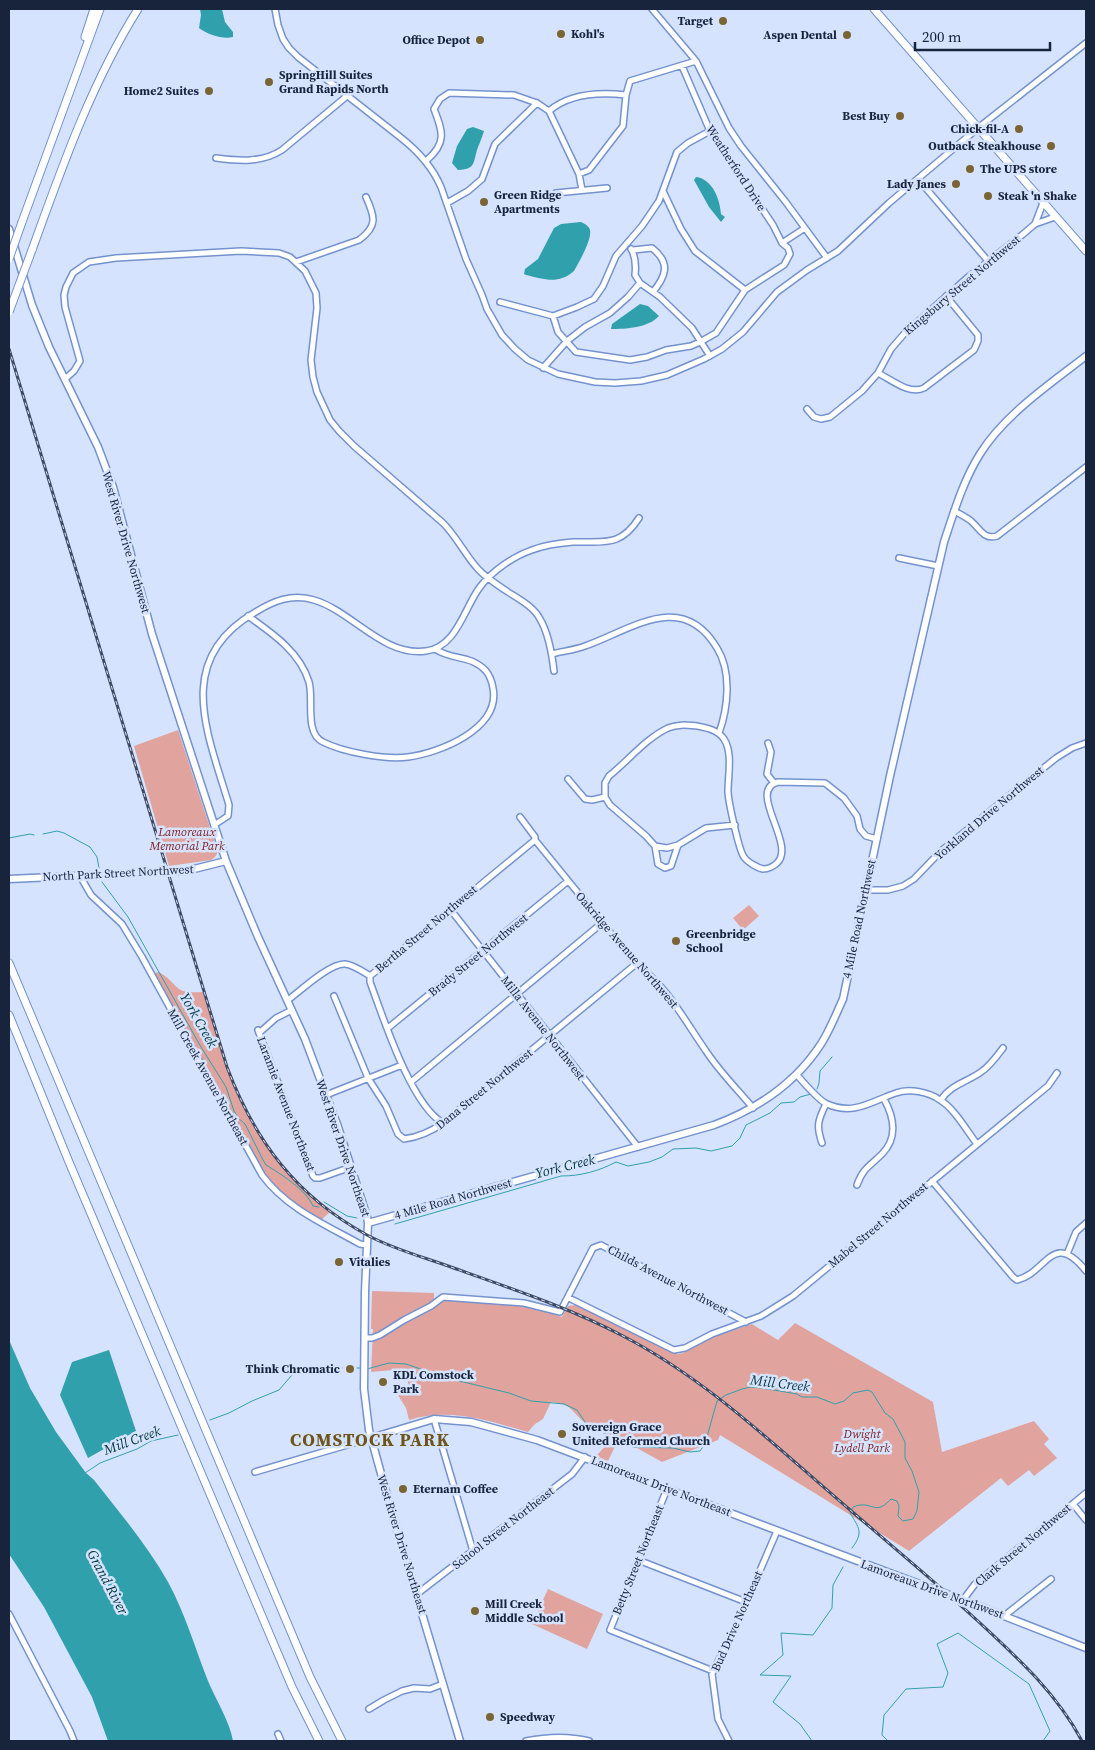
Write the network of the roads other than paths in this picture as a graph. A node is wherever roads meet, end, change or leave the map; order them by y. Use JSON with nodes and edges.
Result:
{"nodes":[{"id":1,"x":94,"y":9,"type":"edge"},
{"id":2,"x":100,"y":9,"type":"edge"},
{"id":3,"x":138,"y":9,"type":"edge"},
{"id":4,"x":275,"y":9,"type":"edge"},
{"id":5,"x":652,"y":9,"type":"edge"},
{"id":6,"x":874,"y":9,"type":"edge"},
{"id":7,"x":1086,"y":43,"type":"edge"},
{"id":8,"x":696,"y":61,"type":"junction"},
{"id":9,"x":682,"y":66,"type":"junction"},
{"id":10,"x":74,"y":80,"type":"junction"},
{"id":11,"x":626,"y":95,"type":"junction"},
{"id":12,"x":347,"y":96,"type":"junction"},
{"id":13,"x":537,"y":103,"type":"junction"},
{"id":14,"x":549,"y":110,"type":"junction"},
{"id":15,"x":978,"y":128,"type":"junction"},
{"id":16,"x":710,"y":131,"type":"junction"},
{"id":17,"x":216,"y":158,"type":"dead end"},
{"id":18,"x":426,"y":161,"type":"junction"},
{"id":19,"x":579,"y":174,"type":"junction"},
{"id":20,"x":918,"y":179,"type":"junction"},
{"id":21,"x":607,"y":188,"type":"dead end"},
{"id":22,"x":582,"y":190,"type":"junction"},
{"id":23,"x":662,"y":191,"type":"junction"},
{"id":24,"x":556,"y":193,"type":"dead end"},
{"id":25,"x":366,"y":197,"type":"dead end"},
{"id":26,"x":447,"y":202,"type":"junction"},
{"id":27,"x":1043,"y":203,"type":"junction"},
{"id":28,"x":1055,"y":217,"type":"junction"},
{"id":29,"x":1035,"y":224,"type":"junction"},
{"id":30,"x":805,"y":228,"type":"junction"},
{"id":31,"x":9,"y":229,"type":"edge"},
{"id":32,"x":782,"y":243,"type":"junction"},
{"id":33,"x":627,"y":245,"type":"junction"},
{"id":34,"x":633,"y":250,"type":"junction"},
{"id":35,"x":1086,"y":251,"type":"edge"},
{"id":36,"x":9,"y":258,"type":"edge"},
{"id":37,"x":827,"y":258,"type":"junction"},
{"id":38,"x":296,"y":262,"type":"junction"},
{"id":39,"x":988,"y":262,"type":"junction"},
{"id":40,"x":640,"y":283,"type":"junction"},
{"id":41,"x":745,"y":290,"type":"junction"},
{"id":42,"x":653,"y":292,"type":"junction"},
{"id":43,"x":946,"y":296,"type":"junction"},
{"id":44,"x":500,"y":302,"type":"dead end"},
{"id":45,"x":9,"y":312,"type":"edge"},
{"id":46,"x":553,"y":316,"type":"junction"},
{"id":47,"x":567,"y":341,"type":"junction"},
{"id":48,"x":700,"y":342,"type":"junction"},
{"id":49,"x":710,"y":356,"type":"junction"},
{"id":50,"x":1086,"y":356,"type":"edge"},
{"id":51,"x":543,"y":368,"type":"junction"},
{"id":52,"x":878,"y":373,"type":"junction"},
{"id":53,"x":64,"y":379,"type":"junction"},
{"id":54,"x":806,"y":409,"type":"dead end"},
{"id":55,"x":1086,"y":467,"type":"edge"},
{"id":56,"x":954,"y":511,"type":"junction"},
{"id":57,"x":639,"y":518,"type":"dead end"},
{"id":58,"x":899,"y":558,"type":"dead end"},
{"id":59,"x":938,"y":566,"type":"junction"},
{"id":60,"x":488,"y":578,"type":"junction"},
{"id":61,"x":248,"y":616,"type":"junction"},
{"id":62,"x":435,"y":649,"type":"junction"},
{"id":63,"x":552,"y":654,"type":"junction"},
{"id":64,"x":554,"y":671,"type":"dead end"},
{"id":65,"x":719,"y":733,"type":"junction"},
{"id":66,"x":768,"y":743,"type":"dead end"},
{"id":67,"x":1086,"y":743,"type":"edge"},
{"id":68,"x":568,"y":779,"type":"dead end"},
{"id":69,"x":774,"y":783,"type":"junction"},
{"id":70,"x":605,"y":797,"type":"junction"},
{"id":71,"x":520,"y":817,"type":"dead end"},
{"id":72,"x":214,"y":825,"type":"junction"},
{"id":73,"x":735,"y":825,"type":"junction"},
{"id":74,"x":877,"y":839,"type":"junction"},
{"id":75,"x":535,"y":840,"type":"junction"},
{"id":76,"x":678,"y":845,"type":"junction"},
{"id":77,"x":656,"y":846,"type":"junction"},
{"id":78,"x":226,"y":861,"type":"junction"},
{"id":79,"x":80,"y":876,"type":"junction"},
{"id":80,"x":9,"y":879,"type":"edge"},
{"id":81,"x":568,"y":881,"type":"junction"},
{"id":82,"x":866,"y":890,"type":"junction"},
{"id":83,"x":450,"y":909,"type":"junction"},
{"id":84,"x":602,"y":923,"type":"junction"},
{"id":85,"x":483,"y":951,"type":"junction"},
{"id":86,"x":9,"y":963,"type":"edge"},
{"id":87,"x":636,"y":964,"type":"junction"},
{"id":88,"x":370,"y":976,"type":"junction"},
{"id":89,"x":517,"y":993,"type":"junction"},
{"id":90,"x":334,"y":996,"type":"dead end"},
{"id":91,"x":288,"y":1000,"type":"junction"},
{"id":92,"x":292,"y":1010,"type":"junction"},
{"id":93,"x":9,"y":1015,"type":"edge"},
{"id":94,"x":388,"y":1028,"type":"junction"},
{"id":95,"x":550,"y":1035,"type":"junction"},
{"id":96,"x":1003,"y":1048,"type":"dead end"},
{"id":97,"x":402,"y":1065,"type":"junction"},
{"id":98,"x":1057,"y":1073,"type":"dead end"},
{"id":99,"x":797,"y":1075,"type":"junction"},
{"id":100,"x":368,"y":1078,"type":"junction"},
{"id":101,"x":411,"y":1082,"type":"junction"},
{"id":102,"x":326,"y":1095,"type":"junction"},
{"id":103,"x":884,"y":1099,"type":"junction"},
{"id":104,"x":941,"y":1100,"type":"junction"},
{"id":105,"x":826,"y":1104,"type":"junction"},
{"id":106,"x":753,"y":1108,"type":"junction"},
{"id":107,"x":443,"y":1123,"type":"junction"},
{"id":108,"x":822,"y":1143,"type":"dead end"},
{"id":109,"x":977,"y":1144,"type":"junction"},
{"id":110,"x":638,"y":1146,"type":"junction"},
{"id":111,"x":351,"y":1167,"type":"junction"},
{"id":112,"x":932,"y":1180,"type":"junction"},
{"id":113,"x":857,"y":1185,"type":"dead end"},
{"id":114,"x":368,"y":1223,"type":"junction"},
{"id":115,"x":1086,"y":1223,"type":"edge"},
{"id":116,"x":367,"y":1245,"type":"junction"},
{"id":117,"x":1067,"y":1254,"type":"junction"},
{"id":118,"x":1086,"y":1271,"type":"edge"},
{"id":119,"x":569,"y":1298,"type":"junction"},
{"id":120,"x":746,"y":1322,"type":"junction"},
{"id":121,"x":365,"y":1338,"type":"junction"},
{"id":122,"x":434,"y":1419,"type":"junction"},
{"id":123,"x":370,"y":1438,"type":"junction"},
{"id":124,"x":585,"y":1457,"type":"junction"},
{"id":125,"x":255,"y":1472,"type":"dead end"},
{"id":126,"x":667,"y":1489,"type":"junction"},
{"id":127,"x":1086,"y":1493,"type":"edge"},
{"id":128,"x":1073,"y":1504,"type":"junction"},
{"id":129,"x":1086,"y":1520,"type":"edge"},
{"id":130,"x":777,"y":1531,"type":"junction"},
{"id":131,"x":473,"y":1552,"type":"junction"},
{"id":132,"x":638,"y":1560,"type":"junction"},
{"id":133,"x":1052,"y":1579,"type":"dead end"},
{"id":134,"x":417,"y":1594,"type":"junction"},
{"id":135,"x":963,"y":1600,"type":"junction"},
{"id":136,"x":746,"y":1602,"type":"junction"},
{"id":137,"x":9,"y":1614,"type":"edge"},
{"id":138,"x":1004,"y":1616,"type":"junction"},
{"id":139,"x":1086,"y":1648,"type":"edge"},
{"id":140,"x":713,"y":1671,"type":"junction"},
{"id":141,"x":444,"y":1684,"type":"junction"},
{"id":142,"x":369,"y":1709,"type":"dead end"},
{"id":143,"x":278,"y":1734,"type":"dead end"},
{"id":144,"x":74,"y":1741,"type":"edge"},
{"id":145,"x":281,"y":1741,"type":"edge"},
{"id":146,"x":319,"y":1741,"type":"edge"},
{"id":147,"x":342,"y":1741,"type":"edge"},
{"id":148,"x":460,"y":1741,"type":"edge"},
{"id":149,"x":526,"y":1741,"type":"edge"},
{"id":150,"x":589,"y":1741,"type":"edge"},
{"id":151,"x":729,"y":1741,"type":"edge"}],
"edges":[{"from":1,"to":10,"type":"highway"},
{"from":2,"to":10,"type":"highway"},
{"from":3,"to":45,"type":"highway","bridge":true},
{"from":4,"to":12,"type":"street"},
{"from":5,"to":8,"type":"street"},
{"from":6,"to":15,"type":"highway"},
{"from":7,"to":15,"type":"street"},
{"from":8,"to":9,"type":"street"},
{"from":8,"to":30,"type":"street"},
{"from":9,"to":11,"type":"street"},
{"from":9,"to":16,"type":"street","name":"Weatherford Drive"},
{"from":10,"to":36,"type":"highway","bridge":true},
{"from":11,"to":14,"type":"street"},
{"from":11,"to":19,"type":"street"},
{"from":12,"to":17,"type":"street"},
{"from":12,"to":18,"type":"street"},
{"from":13,"to":14,"type":"street"},
{"from":13,"to":18,"type":"street"},
{"from":13,"to":26,"type":"street"},
{"from":14,"to":19,"type":"street"},
{"from":15,"to":20,"type":"street"},
{"from":15,"to":27,"type":"highway"},
{"from":16,"to":23,"type":"street"},
{"from":16,"to":32,"type":"street","name":"Weatherford Drive"},
{"from":18,"to":26,"type":"street"},
{"from":19,"to":22,"type":"street"},
{"from":20,"to":37,"type":"street"},
{"from":20,"to":39,"type":"street"},
{"from":21,"to":22,"type":"street"},
{"from":22,"to":24,"type":"street"},
{"from":23,"to":33,"type":"street"},
{"from":23,"to":41,"type":"street"},
{"from":25,"to":38,"type":"street"},
{"from":26,"to":51,"type":"street"},
{"from":27,"to":28,"type":"highway"},
{"from":27,"to":29,"type":"street"},
{"from":28,"to":29,"type":"street","name":"Kingsbury Street Northwest"},
{"from":28,"to":35,"type":"highway"},
{"from":29,"to":39,"type":"street","name":"Kingsbury Street Northwest"},
{"from":30,"to":32,"type":"street"},
{"from":30,"to":37,"type":"street"},
{"from":31,"to":53,"type":"main road","name":"West River Drive Northwest"},
{"from":32,"to":41,"type":"street"},
{"from":33,"to":34,"type":"street"},
{"from":33,"to":46,"type":"street"},
{"from":34,"to":40,"type":"street"},
{"from":34,"to":42,"type":"street"},
{"from":37,"to":49,"type":"street"},
{"from":38,"to":53,"type":"street"},
{"from":38,"to":60,"type":"street"},
{"from":39,"to":43,"type":"street","name":"Kingsbury Street Northwest"},
{"from":40,"to":42,"type":"street"},
{"from":40,"to":47,"type":"street"},
{"from":41,"to":48,"type":"street"},
{"from":42,"to":48,"type":"street"},
{"from":43,"to":52,"type":"street","name":"Kingsbury Street Northwest"},
{"from":43,"to":52,"type":"street"},
{"from":44,"to":46,"type":"street"},
{"from":46,"to":47,"type":"street"},
{"from":47,"to":48,"type":"street"},
{"from":47,"to":51,"type":"street"},
{"from":48,"to":49,"type":"street"},
{"from":49,"to":51,"type":"street"},
{"from":50,"to":56,"type":"main road","name":"4 Mile Road Northwest"},
{"from":52,"to":54,"type":"street","name":"Kingsbury Street Northwest"},
{"from":53,"to":72,"type":"main road","name":"West River Drive Northwest"},
{"from":55,"to":56,"type":"street"},
{"from":56,"to":59,"type":"main road","name":"4 Mile Road Northwest"},
{"from":57,"to":60,"type":"street"},
{"from":58,"to":59,"type":"street"},
{"from":59,"to":74,"type":"main road","name":"4 Mile Road Northwest"},
{"from":60,"to":62,"type":"street"},
{"from":60,"to":63,"type":"street"},
{"from":61,"to":62,"type":"street"},
{"from":61,"to":62,"type":"street"},
{"from":61,"to":72,"type":"street"},
{"from":63,"to":64,"type":"street"},
{"from":63,"to":65,"type":"street"},
{"from":65,"to":70,"type":"street"},
{"from":65,"to":73,"type":"street"},
{"from":66,"to":69,"type":"street"},
{"from":67,"to":82,"type":"street","name":"Yorkland Drive Northwest"},
{"from":68,"to":70,"type":"street"},
{"from":69,"to":73,"type":"street"},
{"from":69,"to":74,"type":"street"},
{"from":70,"to":77,"type":"street"},
{"from":71,"to":75,"type":"street","name":"Oakridge Avenue Northwest"},
{"from":72,"to":78,"type":"main road","name":"West River Drive Northwest"},
{"from":73,"to":76,"type":"street"},
{"from":74,"to":82,"type":"main road","name":"4 Mile Road Northwest"},
{"from":75,"to":81,"type":"street","name":"Oakridge Avenue Northwest"},
{"from":75,"to":83,"type":"street","name":"Bertha Street Northwest"},
{"from":76,"to":77,"type":"street"},
{"from":76,"to":77,"type":"street"},
{"from":78,"to":79,"type":"main road","name":"North Park Street Northwest"},
{"from":78,"to":91,"type":"main road","name":"West River Drive Northeast"},
{"from":79,"to":80,"type":"main road","name":"North Park Street Northwest"},
{"from":79,"to":116,"type":"street","name":"Mill Creek Avenue Northeast"},
{"from":81,"to":84,"type":"street","name":"Oakridge Avenue Northwest"},
{"from":81,"to":85,"type":"street","name":"Brady Street Northwest"},
{"from":82,"to":99,"type":"main road","name":"4 Mile Road Northwest"},
{"from":83,"to":85,"type":"street","name":"Milla Avenue Northwest"},
{"from":83,"to":88,"type":"street","name":"Bertha Street Northwest"},
{"from":84,"to":87,"type":"street","name":"Oakridge Avenue Northwest"},
{"from":84,"to":89,"type":"street"},
{"from":85,"to":89,"type":"street","name":"Milla Avenue Northwest"},
{"from":85,"to":94,"type":"street","name":"Brady Street Northwest"},
{"from":86,"to":147,"type":"highway"},
{"from":87,"to":95,"type":"street","name":"Dana Street Northwest"},
{"from":87,"to":106,"type":"street","name":"Oakridge Avenue Northwest"},
{"from":88,"to":91,"type":"street","name":"Bertha Street Northwest"},
{"from":88,"to":94,"type":"street"},
{"from":89,"to":95,"type":"street","name":"Milla Avenue Northwest"},
{"from":89,"to":101,"type":"street"},
{"from":90,"to":100,"type":"street","name":"Dana Street Northwest"},
{"from":91,"to":92,"type":"main road","name":"West River Drive Northeast"},
{"from":92,"to":102,"type":"main road","name":"West River Drive Northeast"},
{"from":92,"to":111,"type":"street","name":"Laramie Avenue Northeast"},
{"from":93,"to":146,"type":"highway"},
{"from":94,"to":97,"type":"street"},
{"from":95,"to":107,"type":"street","name":"Dana Street Northwest"},
{"from":95,"to":110,"type":"street","name":"Milla Avenue Northwest"},
{"from":96,"to":104,"type":"street"},
{"from":97,"to":100,"type":"street"},
{"from":97,"to":101,"type":"street"},
{"from":98,"to":109,"type":"street","name":"Mabel Street Northwest"},
{"from":99,"to":105,"type":"street"},
{"from":99,"to":106,"type":"main road","name":"4 Mile Road Northwest"},
{"from":100,"to":102,"type":"street"},
{"from":100,"to":107,"type":"street","name":"Dana Street Northwest"},
{"from":101,"to":107,"type":"street"},
{"from":102,"to":111,"type":"main road","name":"West River Drive Northeast"},
{"from":103,"to":104,"type":"street"},
{"from":103,"to":105,"type":"street"},
{"from":103,"to":113,"type":"street"},
{"from":104,"to":109,"type":"street"},
{"from":105,"to":108,"type":"street"},
{"from":106,"to":110,"type":"main road","name":"4 Mile Road Northwest"},
{"from":109,"to":112,"type":"street","name":"Mabel Street Northwest"},
{"from":110,"to":114,"type":"main road","name":"4 Mile Road Northwest"},
{"from":111,"to":114,"type":"main road","name":"West River Drive Northeast"},
{"from":112,"to":117,"type":"street"},
{"from":112,"to":120,"type":"street","name":"Mabel Street Northwest"},
{"from":114,"to":116,"type":"main road","name":"West River Drive Northeast"},
{"from":115,"to":117,"type":"street"},
{"from":116,"to":121,"type":"main road","name":"West River Drive Northeast"},
{"from":117,"to":118,"type":"street"},
{"from":119,"to":120,"type":"street","name":"Mabel Street Northwest"},
{"from":119,"to":120,"type":"street","name":"Childs Avenue Northwest"},
{"from":119,"to":121,"type":"street"},
{"from":121,"to":123,"type":"main road","name":"West River Drive Northeast"},
{"from":122,"to":123,"type":"main road","name":"Lamoreaux Drive Northeast"},
{"from":122,"to":124,"type":"main road","name":"Lamoreaux Drive Northeast"},
{"from":122,"to":131,"type":"street"},
{"from":123,"to":125,"type":"street","name":"Lamoreaux Drive Northeast"},
{"from":123,"to":134,"type":"main road","name":"West River Drive Northeast"},
{"from":124,"to":126,"type":"main road","name":"Lamoreaux Drive Northeast"},
{"from":124,"to":131,"type":"street","name":"School Street Northeast"},
{"from":126,"to":130,"type":"main road","name":"Lamoreaux Drive Northeast"},
{"from":126,"to":132,"type":"street","name":"Betty Street Northeast"},
{"from":127,"to":128,"type":"street","name":"Clark Street Northwest"},
{"from":128,"to":129,"type":"street"},
{"from":128,"to":135,"type":"street","name":"Clark Street Northwest"},
{"from":130,"to":135,"type":"main road","name":"Lamoreaux Drive Northwest"},
{"from":130,"to":136,"type":"street","name":"Bud Drive Northeast"},
{"from":131,"to":134,"type":"street","name":"School Street Northeast"},
{"from":132,"to":136,"type":"street"},
{"from":132,"to":140,"type":"street","name":"Betty Street Northeast"},
{"from":133,"to":138,"type":"street"},
{"from":134,"to":141,"type":"main road","name":"West River Drive Northeast"},
{"from":135,"to":138,"type":"main road","name":"Lamoreaux Drive Northwest"},
{"from":136,"to":140,"type":"street","name":"Bud Drive Northeast"},
{"from":137,"to":144,"type":"street"},
{"from":138,"to":139,"type":"main road","name":"Lamoreaux Drive Northwest"},
{"from":140,"to":151,"type":"street","name":"Bud Drive Northeast"},
{"from":141,"to":142,"type":"street"},
{"from":141,"to":148,"type":"main road","name":"West River Drive Northeast"},
{"from":143,"to":145,"type":"street"},
{"from":149,"to":150,"type":"street"}]}
